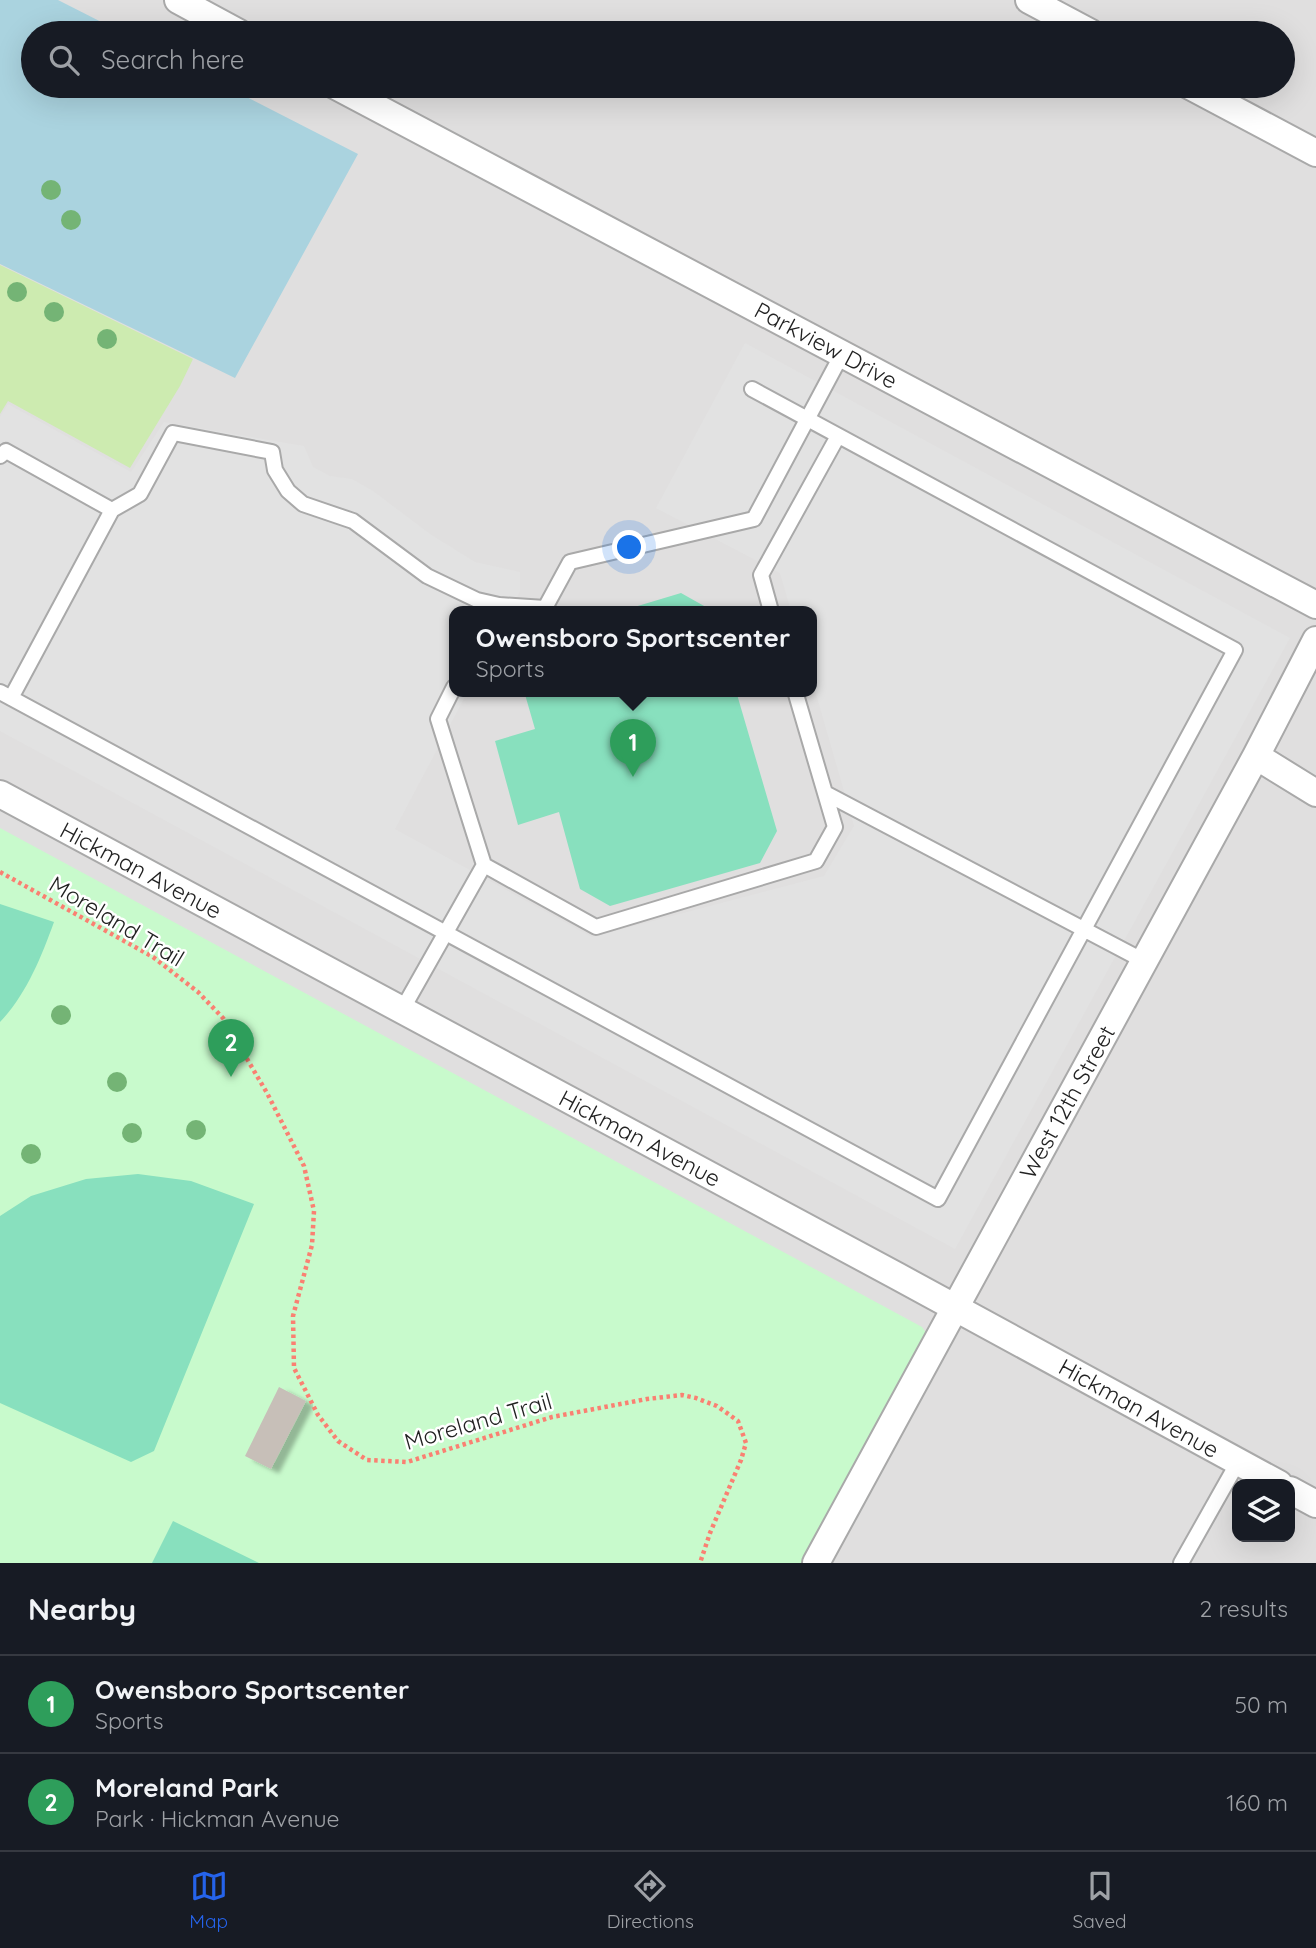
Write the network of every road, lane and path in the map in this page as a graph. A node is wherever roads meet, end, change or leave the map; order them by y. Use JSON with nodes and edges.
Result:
{"nodes":[{"id":1,"x":178,"y":0,"type":"edge"},
{"id":2,"x":1029,"y":0,"type":"edge"},
{"id":3,"x":217,"y":21,"type":"edge"},
{"id":4,"x":1068,"y":21,"type":"edge"},
{"id":5,"x":359,"y":98,"type":"edge"},
{"id":6,"x":1212,"y":98,"type":"edge"},
{"id":7,"x":1316,"y":153,"type":"edge"},
{"id":8,"x":842,"y":354,"type":"junction"},
{"id":9,"x":752,"y":389,"type":"dead end"},
{"id":10,"x":807,"y":419,"type":"junction"},
{"id":11,"x":838,"y":436,"type":"junction"},
{"id":12,"x":0,"y":456,"type":"edge"},
{"id":13,"x":112,"y":510,"type":"junction"},
{"id":14,"x":1316,"y":605,"type":"edge"},
{"id":15,"x":492,"y":606,"type":"edge"},
{"id":16,"x":546,"y":606,"type":"edge"},
{"id":17,"x":770,"y":606,"type":"edge"},
{"id":18,"x":1316,"y":640,"type":"edge"},
{"id":19,"x":6,"y":695,"type":"edge"},
{"id":20,"x":449,"y":697,"type":"edge"},
{"id":21,"x":797,"y":697,"type":"edge"},
{"id":22,"x":1256,"y":756,"type":"junction"},
{"id":23,"x":825,"y":793,"type":"junction"},
{"id":24,"x":1316,"y":793,"type":"edge"},
{"id":25,"x":0,"y":794,"type":"edge"},
{"id":26,"x":484,"y":865,"type":"junction"},
{"id":27,"x":0,"y":872,"type":"edge"},
{"id":28,"x":1084,"y":930,"type":"junction"},
{"id":29,"x":446,"y":933,"type":"junction"},
{"id":30,"x":1144,"y":961,"type":"junction"},
{"id":31,"x":402,"y":1010,"type":"junction"},
{"id":32,"x":955,"y":1308,"type":"junction"},
{"id":33,"x":1238,"y":1462,"type":"junction"},
{"id":34,"x":1270,"y":1479,"type":"edge"},
{"id":35,"x":1295,"y":1493,"type":"edge"},
{"id":36,"x":1316,"y":1504,"type":"edge"},
{"id":37,"x":700,"y":1563,"type":"edge"},
{"id":38,"x":816,"y":1563,"type":"edge"},
{"id":39,"x":1181,"y":1563,"type":"edge"}],
"edges":[{"from":1,"to":3,"type":"street"},
{"from":2,"to":4,"type":"street"},
{"from":5,"to":8,"type":"street","name":"Parkview Drive"},
{"from":6,"to":7,"type":"street"},
{"from":8,"to":10,"type":"lane"},
{"from":8,"to":14,"type":"street","name":"Parkview Drive"},
{"from":9,"to":10,"type":"lane"},
{"from":10,"to":11,"type":"lane"},
{"from":10,"to":16,"type":"lane"},
{"from":11,"to":17,"type":"lane"},
{"from":11,"to":28,"type":"lane"},
{"from":12,"to":13,"type":"lane"},
{"from":13,"to":15,"type":"lane"},
{"from":13,"to":19,"type":"lane"},
{"from":18,"to":22,"type":"street","name":"West 12th Street"},
{"from":19,"to":29,"type":"lane"},
{"from":20,"to":26,"type":"lane"},
{"from":21,"to":23,"type":"lane"},
{"from":22,"to":24,"type":"street"},
{"from":22,"to":30,"type":"street","name":"West 12th Street"},
{"from":23,"to":26,"type":"lane"},
{"from":23,"to":28,"type":"lane"},
{"from":25,"to":31,"type":"street","name":"Hickman Avenue"},
{"from":26,"to":29,"type":"lane"},
{"from":27,"to":37,"type":"path","name":"Moreland Trail"},
{"from":28,"to":29,"type":"lane"},
{"from":28,"to":30,"type":"lane"},
{"from":29,"to":31,"type":"lane"},
{"from":30,"to":32,"type":"street","name":"West 12th Street"},
{"from":31,"to":32,"type":"street","name":"Hickman Avenue"},
{"from":32,"to":33,"type":"street","name":"Hickman Avenue"},
{"from":32,"to":38,"type":"street","name":"West 12th Street"},
{"from":33,"to":34,"type":"street","name":"Hickman Avenue"},
{"from":33,"to":39,"type":"lane"},
{"from":35,"to":36,"type":"street"}]}
